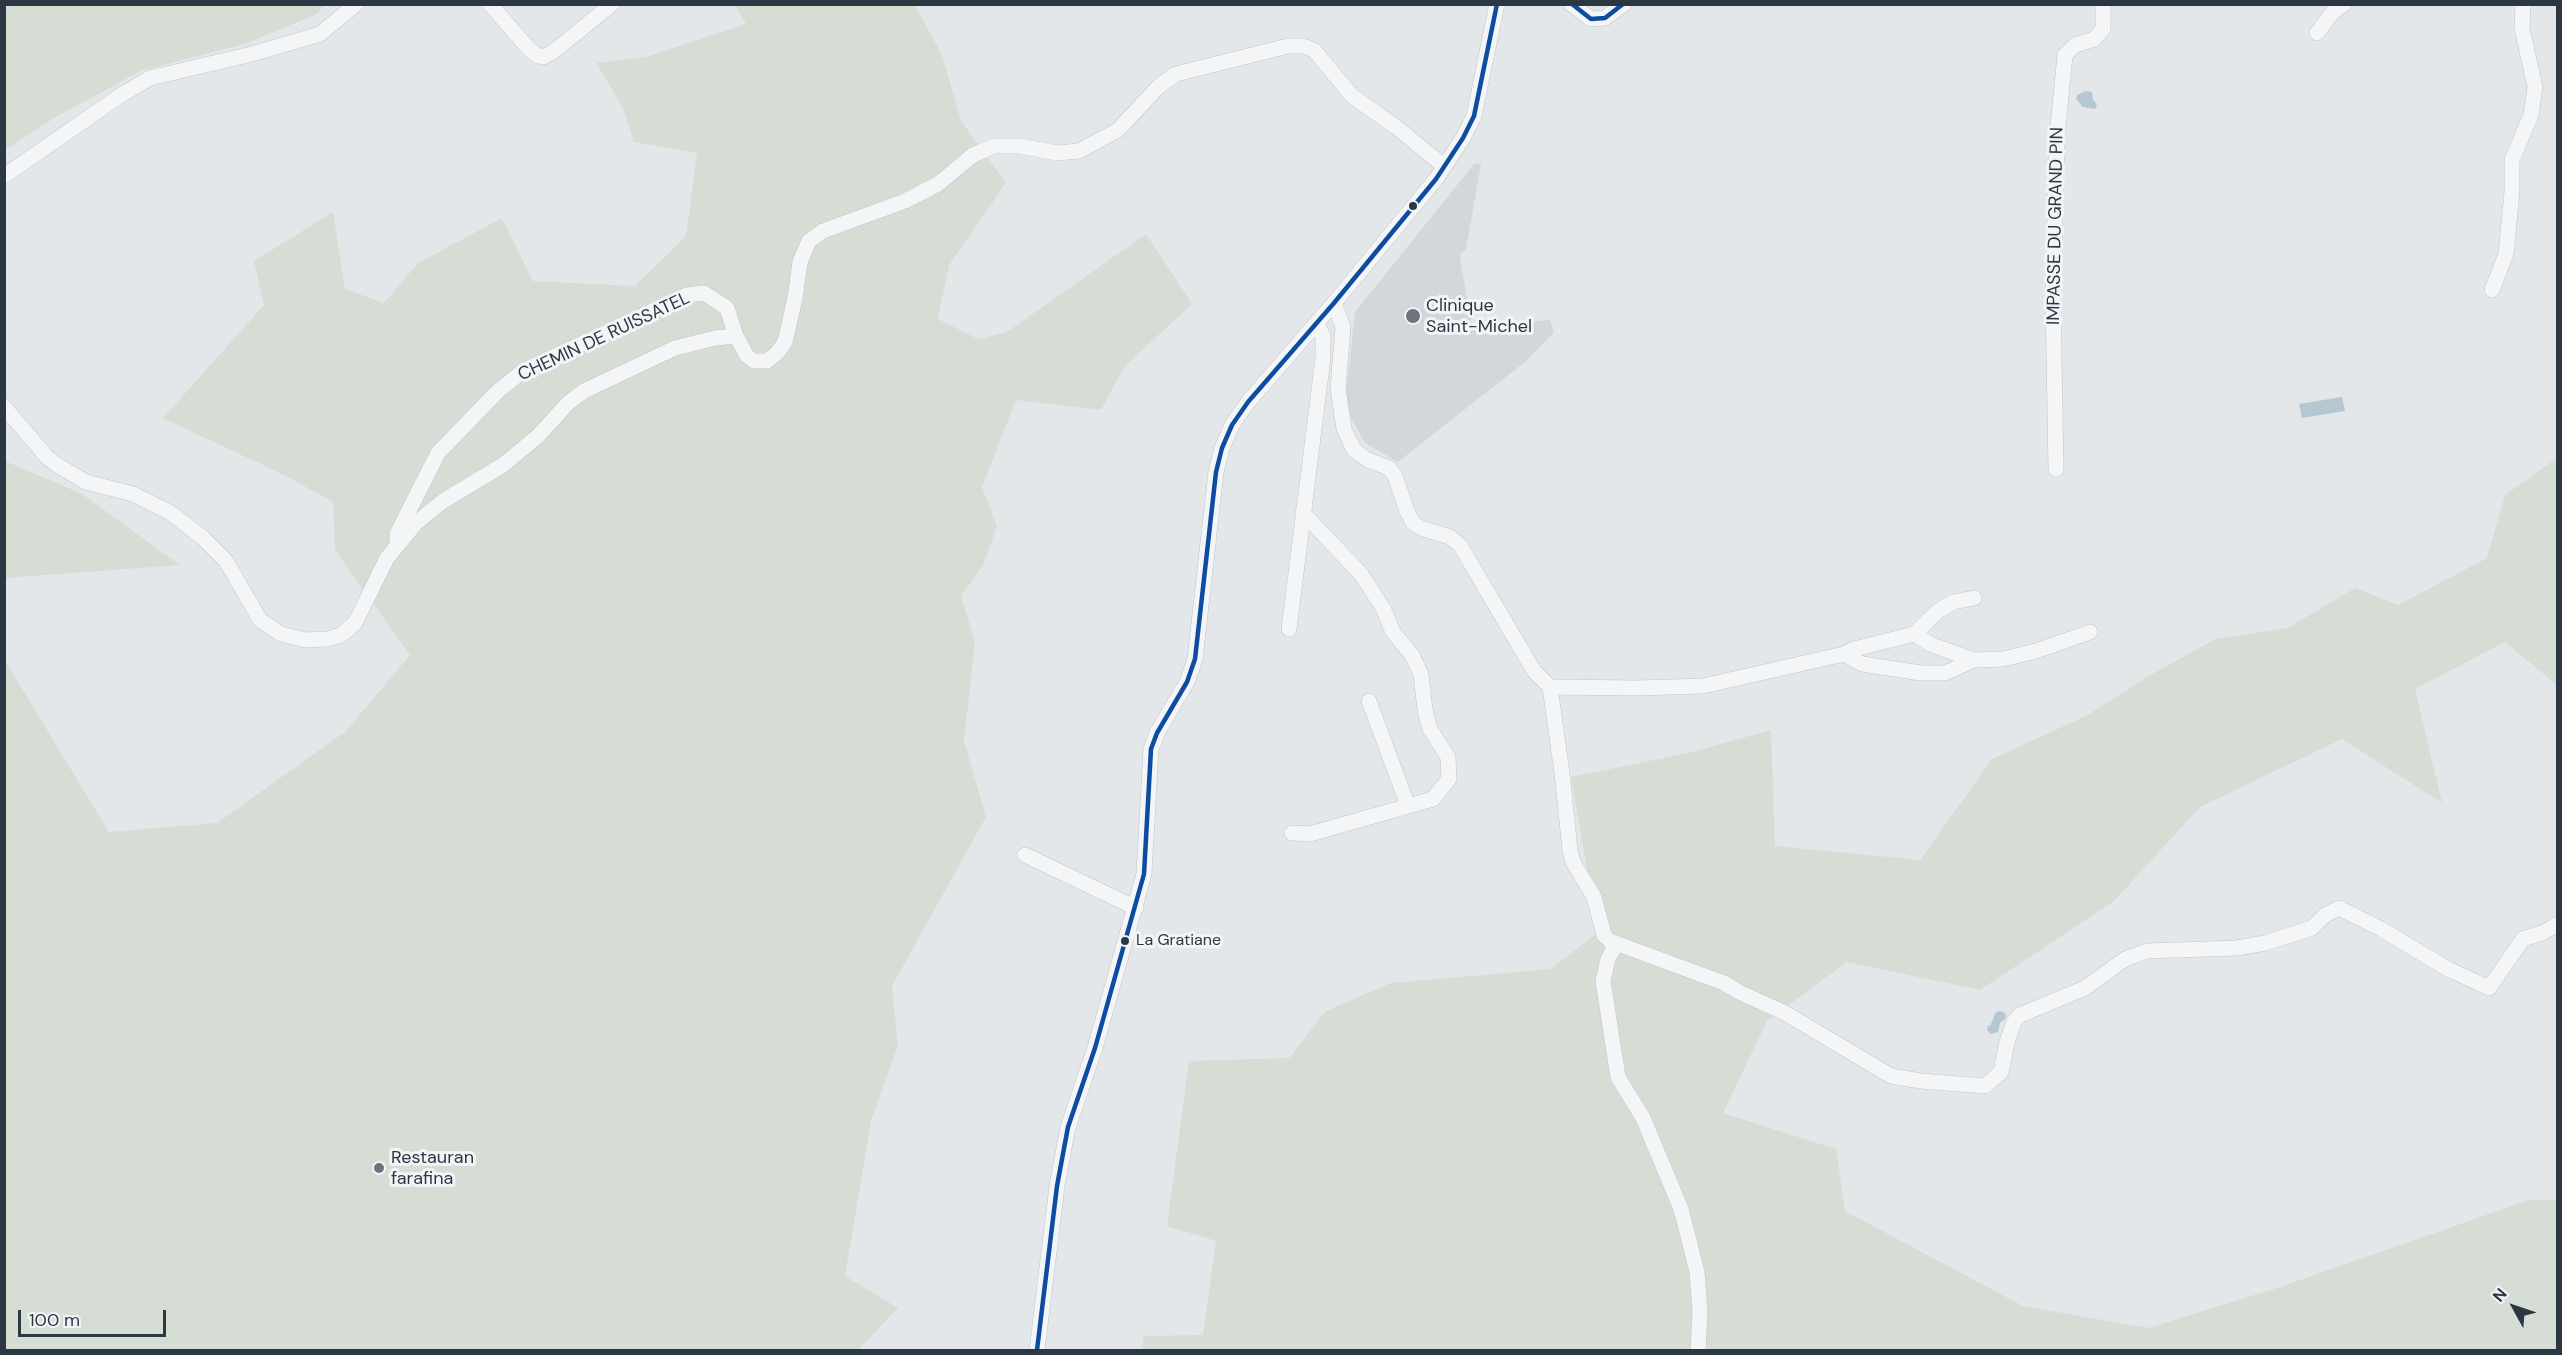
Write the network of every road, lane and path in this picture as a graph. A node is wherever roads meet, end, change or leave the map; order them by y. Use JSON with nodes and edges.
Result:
{"nodes":[{"id":1,"x":356,"y":4,"type":"edge"},
{"id":2,"x":490,"y":4,"type":"edge"},
{"id":3,"x":612,"y":4,"type":"edge"},
{"id":4,"x":1497,"y":4,"type":"edge"},
{"id":5,"x":1571,"y":4,"type":"edge"},
{"id":6,"x":1624,"y":4,"type":"edge"},
{"id":7,"x":2103,"y":4,"type":"edge"},
{"id":8,"x":2344,"y":4,"type":"edge"},
{"id":9,"x":2523,"y":4,"type":"edge"},
{"id":10,"x":2317,"y":33,"type":"dead end"},
{"id":11,"x":1444,"y":166,"type":"junction"},
{"id":12,"x":4,"y":176,"type":"edge"},
{"id":13,"x":2492,"y":290,"type":"dead end"},
{"id":14,"x":1334,"y":303,"type":"junction"},
{"id":15,"x":1316,"y":324,"type":"junction"},
{"id":16,"x":736,"y":336,"type":"junction"},
{"id":17,"x":1302,"y":340,"type":"junction"},
{"id":18,"x":1323,"y":358,"type":"junction"},
{"id":19,"x":4,"y":407,"type":"edge"},
{"id":20,"x":2056,"y":469,"type":"dead end"},
{"id":21,"x":1303,"y":513,"type":"junction"},
{"id":22,"x":396,"y":548,"type":"junction"},
{"id":23,"x":1974,"y":598,"type":"dead end"},
{"id":24,"x":1289,"y":629,"type":"dead end"},
{"id":25,"x":2090,"y":632,"type":"dead end"},
{"id":26,"x":1914,"y":634,"type":"junction"},
{"id":27,"x":1844,"y":654,"type":"junction"},
{"id":28,"x":1974,"y":660,"type":"junction"},
{"id":29,"x":1550,"y":687,"type":"junction"},
{"id":30,"x":1369,"y":701,"type":"dead end"},
{"id":31,"x":1408,"y":806,"type":"junction"},
{"id":32,"x":1292,"y":832,"type":"dead end"},
{"id":33,"x":1025,"y":855,"type":"dead end"},
{"id":34,"x":1136,"y":908,"type":"junction"},
{"id":35,"x":2558,"y":924,"type":"edge"},
{"id":36,"x":1616,"y":944,"type":"junction"},
{"id":37,"x":1037,"y":1350,"type":"edge"},
{"id":38,"x":1698,"y":1350,"type":"edge"}],
"edges":[{"from":1,"to":12,"type":"street"},
{"from":2,"to":3,"type":"street"},
{"from":4,"to":11,"type":"street"},
{"from":5,"to":6,"type":"street"},
{"from":7,"to":20,"type":"street","name":"IMPASSE DU GRAND PIN"},
{"from":8,"to":10,"type":"street"},
{"from":9,"to":13,"type":"street"},
{"from":11,"to":14,"type":"street"},
{"from":11,"to":16,"type":"street","name":"CHEMIN DE RUISSATEL"},
{"from":14,"to":15,"type":"street"},
{"from":14,"to":29,"type":"street"},
{"from":15,"to":17,"type":"street"},
{"from":15,"to":18,"type":"street"},
{"from":16,"to":22,"type":"street","name":"CHEMIN DE RUISSATEL"},
{"from":16,"to":22,"type":"street","name":"CHEMIN DE RUISSATEL"},
{"from":17,"to":18,"type":"street"},
{"from":17,"to":34,"type":"street"},
{"from":18,"to":21,"type":"street"},
{"from":19,"to":22,"type":"street","name":"CHEMIN DE RUISSATEL"},
{"from":21,"to":24,"type":"street"},
{"from":21,"to":31,"type":"street"},
{"from":23,"to":26,"type":"street"},
{"from":25,"to":28,"type":"street"},
{"from":26,"to":27,"type":"street"},
{"from":26,"to":28,"type":"street"},
{"from":27,"to":28,"type":"street"},
{"from":27,"to":29,"type":"street"},
{"from":29,"to":36,"type":"street"},
{"from":30,"to":31,"type":"street"},
{"from":31,"to":32,"type":"street"},
{"from":33,"to":34,"type":"street"},
{"from":34,"to":37,"type":"street"},
{"from":35,"to":36,"type":"street"},
{"from":36,"to":38,"type":"street"}]}
